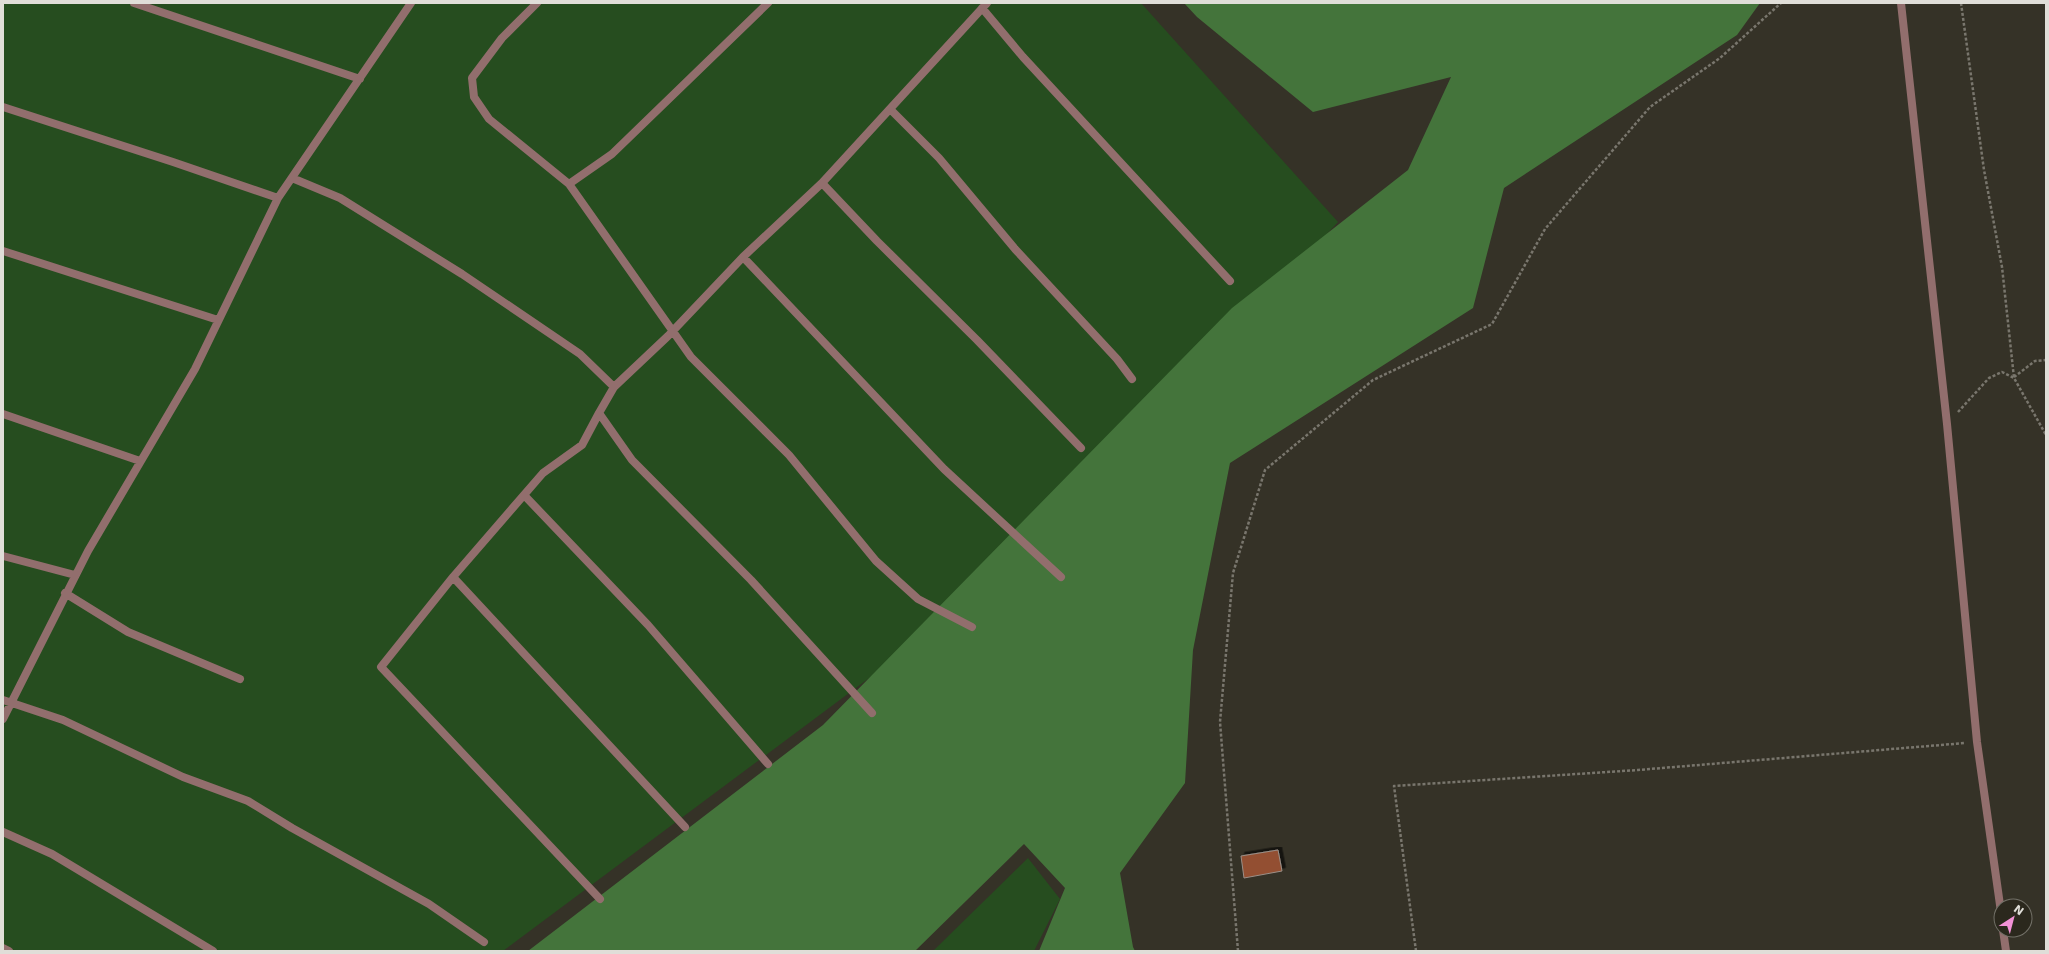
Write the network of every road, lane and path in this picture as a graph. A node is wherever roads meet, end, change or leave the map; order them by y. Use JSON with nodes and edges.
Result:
{"nodes":[{"id":1,"x":134,"y":3,"type":"edge"},
{"id":2,"x":411,"y":3,"type":"edge"},
{"id":3,"x":537,"y":3,"type":"edge"},
{"id":4,"x":768,"y":3,"type":"edge"},
{"id":5,"x":1781,"y":3,"type":"edge"},
{"id":6,"x":1901,"y":3,"type":"edge"},
{"id":7,"x":1961,"y":3,"type":"edge"},
{"id":8,"x":985,"y":6,"type":"edge"},
{"id":9,"x":360,"y":79,"type":"junction"},
{"id":10,"x":3,"y":107,"type":"edge"},
{"id":11,"x":890,"y":109,"type":"junction"},
{"id":12,"x":292,"y":178,"type":"junction"},
{"id":13,"x":822,"y":183,"type":"junction"},
{"id":14,"x":569,"y":184,"type":"junction"},
{"id":15,"x":278,"y":198,"type":"junction"},
{"id":16,"x":3,"y":252,"type":"edge"},
{"id":17,"x":743,"y":257,"type":"junction"},
{"id":18,"x":1230,"y":281,"type":"dead end"},
{"id":19,"x":218,"y":320,"type":"junction"},
{"id":20,"x":673,"y":331,"type":"junction"},
{"id":21,"x":2046,"y":360,"type":"edge"},
{"id":22,"x":2014,"y":378,"type":"junction"},
{"id":23,"x":1132,"y":379,"type":"dead end"},
{"id":24,"x":614,"y":387,"type":"junction"},
{"id":25,"x":599,"y":413,"type":"junction"},
{"id":26,"x":3,"y":414,"type":"edge"},
{"id":27,"x":1946,"y":424,"type":"junction"},
{"id":28,"x":2046,"y":435,"type":"edge"},
{"id":29,"x":1081,"y":448,"type":"dead end"},
{"id":30,"x":140,"y":461,"type":"junction"},
{"id":31,"x":524,"y":495,"type":"junction"},
{"id":32,"x":3,"y":556,"type":"edge"},
{"id":33,"x":74,"y":575,"type":"junction"},
{"id":34,"x":453,"y":577,"type":"junction"},
{"id":35,"x":1061,"y":577,"type":"dead end"},
{"id":36,"x":65,"y":593,"type":"junction"},
{"id":37,"x":972,"y":627,"type":"dead end"},
{"id":38,"x":240,"y":679,"type":"dead end"},
{"id":39,"x":3,"y":700,"type":"edge"},
{"id":40,"x":12,"y":703,"type":"junction"},
{"id":41,"x":872,"y":713,"type":"dead end"},
{"id":42,"x":3,"y":719,"type":"edge"},
{"id":43,"x":1977,"y":742,"type":"junction"},
{"id":44,"x":768,"y":764,"type":"dead end"},
{"id":45,"x":685,"y":827,"type":"dead end"},
{"id":46,"x":3,"y":832,"type":"edge"},
{"id":47,"x":600,"y":898,"type":"dead end"},
{"id":48,"x":1999,"y":898,"type":"edge"},
{"id":49,"x":2005,"y":938,"type":"edge"},
{"id":50,"x":484,"y":942,"type":"dead end"},
{"id":51,"x":3,"y":948,"type":"edge"},
{"id":52,"x":9,"y":951,"type":"edge"},
{"id":53,"x":213,"y":951,"type":"edge"},
{"id":54,"x":1238,"y":951,"type":"edge"},
{"id":55,"x":1416,"y":951,"type":"edge"},
{"id":56,"x":2006,"y":951,"type":"edge"}],
"edges":[{"from":1,"to":9,"type":"street"},
{"from":2,"to":9,"type":"street"},
{"from":3,"to":14,"type":"street"},
{"from":4,"to":14,"type":"street"},
{"from":5,"to":54,"type":"path"},
{"from":6,"to":27,"type":"street"},
{"from":7,"to":22,"type":"path"},
{"from":8,"to":11,"type":"street"},
{"from":8,"to":18,"type":"street"},
{"from":9,"to":12,"type":"street"},
{"from":10,"to":15,"type":"street"},
{"from":11,"to":13,"type":"street"},
{"from":11,"to":23,"type":"street"},
{"from":12,"to":15,"type":"street"},
{"from":12,"to":24,"type":"street"},
{"from":13,"to":17,"type":"street"},
{"from":13,"to":29,"type":"street"},
{"from":14,"to":20,"type":"street"},
{"from":15,"to":19,"type":"street"},
{"from":16,"to":19,"type":"street"},
{"from":17,"to":20,"type":"street"},
{"from":17,"to":35,"type":"street"},
{"from":19,"to":30,"type":"street"},
{"from":20,"to":24,"type":"street"},
{"from":20,"to":37,"type":"street"},
{"from":21,"to":22,"type":"path"},
{"from":22,"to":27,"type":"path"},
{"from":22,"to":28,"type":"path"},
{"from":24,"to":25,"type":"street"},
{"from":25,"to":31,"type":"street"},
{"from":25,"to":41,"type":"street"},
{"from":26,"to":30,"type":"street"},
{"from":27,"to":43,"type":"street"},
{"from":30,"to":33,"type":"street"},
{"from":31,"to":34,"type":"street"},
{"from":31,"to":44,"type":"street"},
{"from":32,"to":33,"type":"street"},
{"from":33,"to":36,"type":"street"},
{"from":34,"to":45,"type":"street"},
{"from":34,"to":47,"type":"street"},
{"from":36,"to":38,"type":"street"},
{"from":36,"to":40,"type":"street"},
{"from":39,"to":40,"type":"street"},
{"from":40,"to":42,"type":"street"},
{"from":40,"to":50,"type":"street"},
{"from":43,"to":48,"type":"street"},
{"from":43,"to":55,"type":"path"},
{"from":46,"to":53,"type":"street"},
{"from":49,"to":56,"type":"street"},
{"from":51,"to":52,"type":"street"}]}
